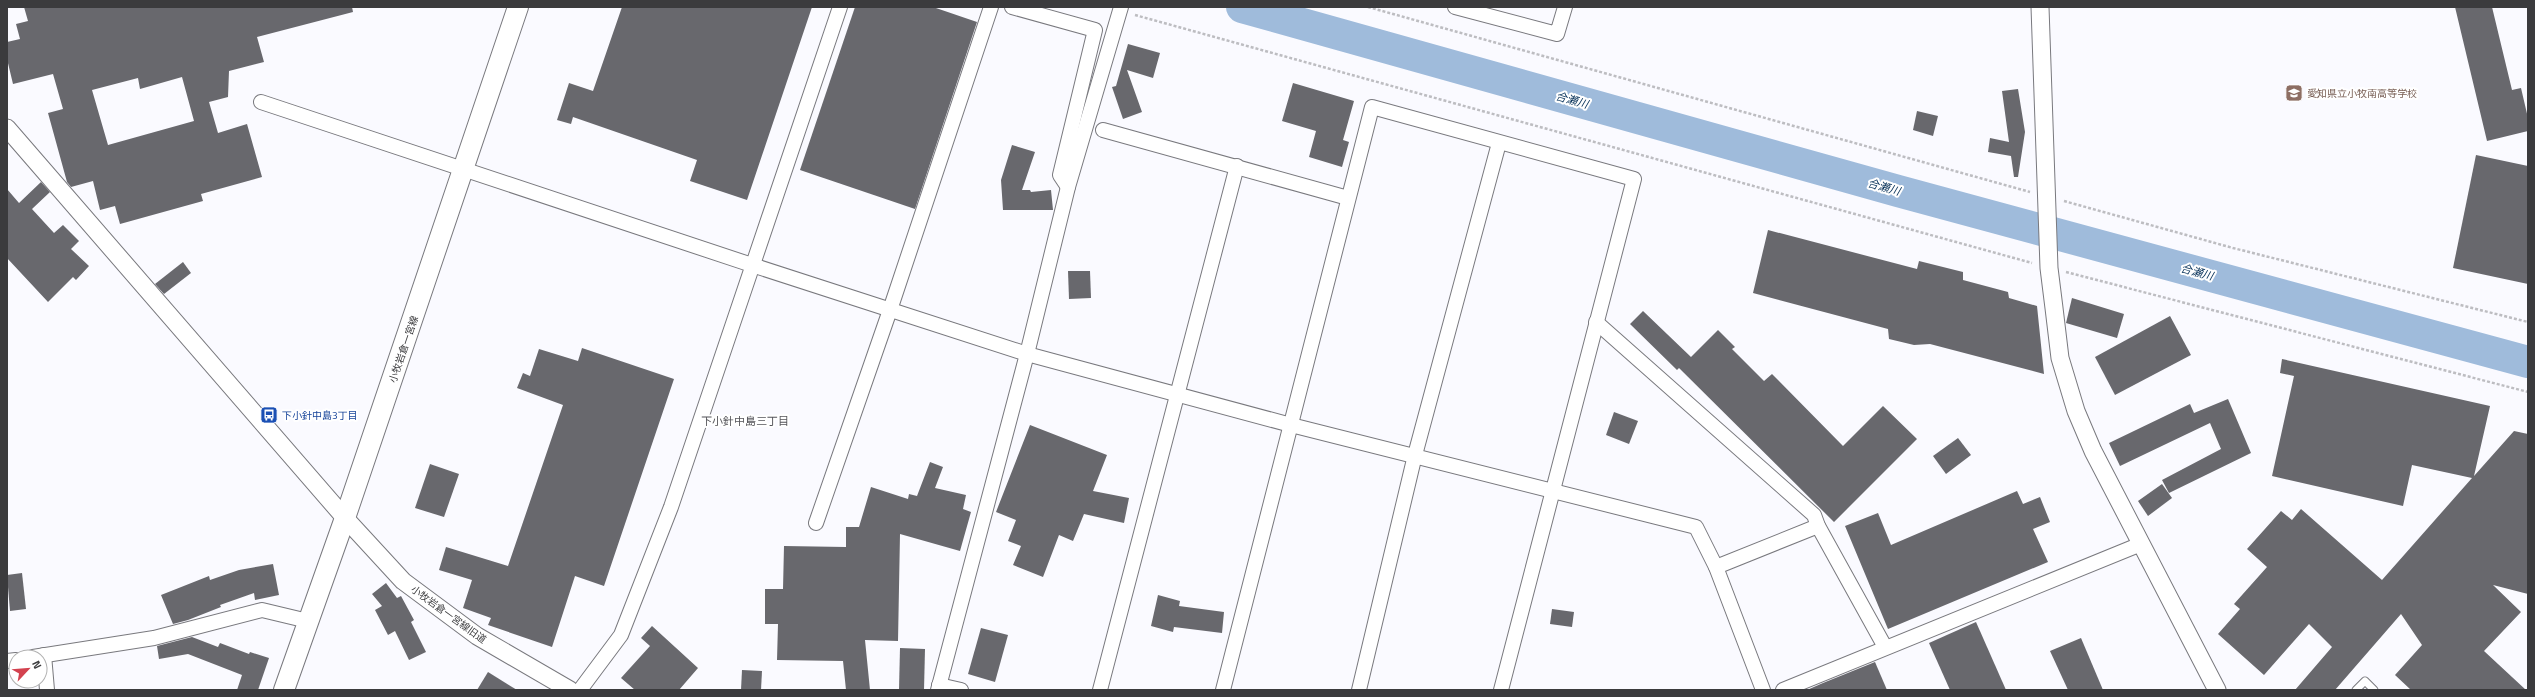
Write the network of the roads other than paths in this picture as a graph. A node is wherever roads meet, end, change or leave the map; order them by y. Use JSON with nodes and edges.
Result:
{"nodes":[{"id":1,"x":518,"y":7,"type":"edge"},
{"id":2,"x":840,"y":7,"type":"edge"},
{"id":3,"x":991,"y":7,"type":"edge"},
{"id":4,"x":1012,"y":7,"type":"edge"},
{"id":5,"x":1455,"y":7,"type":"edge"},
{"id":6,"x":1565,"y":7,"type":"edge"},
{"id":7,"x":2040,"y":7,"type":"edge"},
{"id":8,"x":1121,"y":9,"type":"edge"},
{"id":9,"x":261,"y":102,"type":"dead end"},
{"id":10,"x":7,"y":128,"type":"edge"},
{"id":11,"x":1103,"y":130,"type":"dead end"},
{"id":12,"x":1499,"y":144,"type":"junction"},
{"id":13,"x":1237,"y":166,"type":"junction"},
{"id":14,"x":465,"y":168,"type":"junction"},
{"id":15,"x":1068,"y":187,"type":"junction"},
{"id":16,"x":1348,"y":198,"type":"junction"},
{"id":17,"x":752,"y":266,"type":"junction"},
{"id":18,"x":890,"y":310,"type":"junction"},
{"id":19,"x":1596,"y":322,"type":"junction"},
{"id":20,"x":1027,"y":354,"type":"junction"},
{"id":21,"x":1178,"y":393,"type":"junction"},
{"id":22,"x":1290,"y":425,"type":"junction"},
{"id":23,"x":1415,"y":455,"type":"junction"},
{"id":24,"x":1552,"y":491,"type":"junction"},
{"id":25,"x":345,"y":518,"type":"junction"},
{"id":26,"x":816,"y":523,"type":"dead end"},
{"id":27,"x":1818,"y":526,"type":"junction"},
{"id":28,"x":2141,"y":544,"type":"junction"},
{"id":29,"x":1716,"y":567,"type":"junction"},
{"id":30,"x":308,"y":621,"type":"junction"},
{"id":31,"x":1885,"y":647,"type":"junction"},
{"id":32,"x":48,"y":654,"type":"edge"},
{"id":33,"x":939,"y":688,"type":"edge"},
{"id":34,"x":284,"y":690,"type":"edge"},
{"id":35,"x":570,"y":690,"type":"edge"},
{"id":36,"x":580,"y":690,"type":"edge"},
{"id":37,"x":961,"y":690,"type":"edge"},
{"id":38,"x":1100,"y":690,"type":"edge"},
{"id":39,"x":1223,"y":690,"type":"edge"},
{"id":40,"x":1358,"y":690,"type":"edge"},
{"id":41,"x":1501,"y":690,"type":"edge"},
{"id":42,"x":1764,"y":690,"type":"edge"},
{"id":43,"x":1783,"y":690,"type":"edge"},
{"id":44,"x":2217,"y":690,"type":"edge"},
{"id":45,"x":2356,"y":690,"type":"edge"},
{"id":46,"x":2374,"y":690,"type":"edge"}],
"edges":[{"from":1,"to":14,"type":"main road","name":"小牧岩倉一宮線"},
{"from":2,"to":17,"type":"street"},
{"from":3,"to":18,"type":"street"},
{"from":4,"to":15,"type":"street"},
{"from":5,"to":6,"type":"street"},
{"from":7,"to":28,"type":"street"},
{"from":8,"to":15,"type":"street"},
{"from":9,"to":14,"type":"street"},
{"from":10,"to":25,"type":"street","name":"小牧岩倉一宮線旧道"},
{"from":11,"to":13,"type":"street"},
{"from":12,"to":16,"type":"street"},
{"from":12,"to":19,"type":"street"},
{"from":12,"to":23,"type":"street"},
{"from":13,"to":16,"type":"street"},
{"from":13,"to":21,"type":"street"},
{"from":14,"to":17,"type":"street"},
{"from":14,"to":25,"type":"main road","name":"小牧岩倉一宮線"},
{"from":15,"to":20,"type":"street"},
{"from":16,"to":22,"type":"street"},
{"from":17,"to":18,"type":"street"},
{"from":17,"to":36,"type":"street"},
{"from":18,"to":20,"type":"street"},
{"from":18,"to":26,"type":"street"},
{"from":19,"to":24,"type":"street"},
{"from":19,"to":27,"type":"street"},
{"from":20,"to":21,"type":"street"},
{"from":20,"to":33,"type":"street"},
{"from":21,"to":22,"type":"street"},
{"from":21,"to":38,"type":"street"},
{"from":22,"to":23,"type":"street"},
{"from":22,"to":39,"type":"street"},
{"from":23,"to":24,"type":"street"},
{"from":23,"to":40,"type":"street"},
{"from":24,"to":29,"type":"street"},
{"from":24,"to":41,"type":"street"},
{"from":25,"to":30,"type":"main road","name":"小牧岩倉一宮線"},
{"from":25,"to":35,"type":"street","name":"小牧岩倉一宮線旧道"},
{"from":27,"to":29,"type":"street"},
{"from":27,"to":31,"type":"street"},
{"from":28,"to":31,"type":"street"},
{"from":28,"to":44,"type":"street"},
{"from":29,"to":42,"type":"street"},
{"from":30,"to":32,"type":"street"},
{"from":30,"to":34,"type":"main road","name":"小牧岩倉一宮線"},
{"from":31,"to":43,"type":"street"},
{"from":33,"to":37,"type":"street"},
{"from":45,"to":46,"type":"lane"}]}
